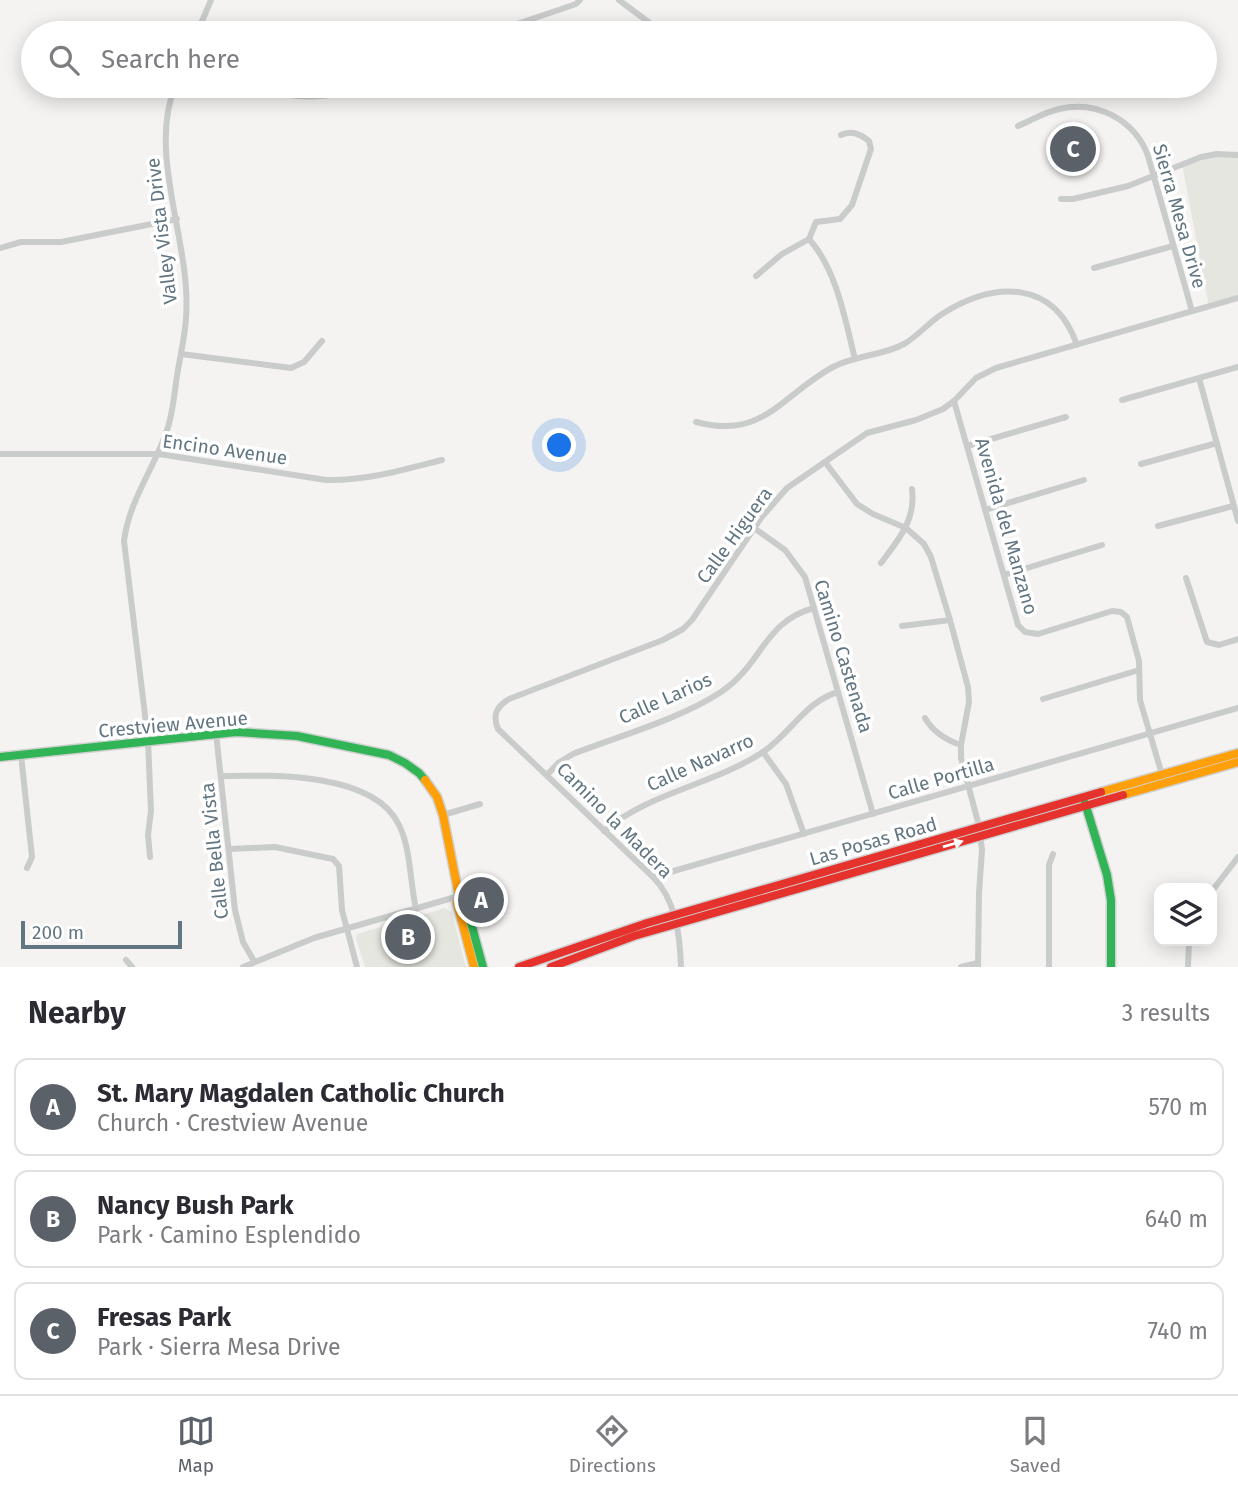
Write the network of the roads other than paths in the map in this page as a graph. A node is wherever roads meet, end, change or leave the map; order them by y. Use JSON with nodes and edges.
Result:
{"nodes":[{"id":1,"x":211,"y":0,"type":"edge"},
{"id":2,"x":580,"y":0,"type":"edge"},
{"id":3,"x":620,"y":0,"type":"edge"},
{"id":4,"x":202,"y":21,"type":"edge"},
{"id":5,"x":526,"y":21,"type":"edge"},
{"id":6,"x":647,"y":21,"type":"edge"},
{"id":7,"x":172,"y":98,"type":"edge"},
{"id":8,"x":1018,"y":126,"type":"dead end"},
{"id":9,"x":841,"y":135,"type":"dead end"},
{"id":10,"x":1238,"y":155,"type":"edge"},
{"id":11,"x":1154,"y":175,"type":"junction"},
{"id":12,"x":1060,"y":199,"type":"dead end"},
{"id":13,"x":177,"y":219,"type":"junction"},
{"id":14,"x":809,"y":239,"type":"junction"},
{"id":15,"x":1173,"y":246,"type":"junction"},
{"id":16,"x":0,"y":248,"type":"edge"},
{"id":17,"x":1094,"y":268,"type":"dead end"},
{"id":18,"x":756,"y":276,"type":"dead end"},
{"id":19,"x":1238,"y":298,"type":"edge"},
{"id":20,"x":1192,"y":312,"type":"junction"},
{"id":21,"x":322,"y":341,"type":"dead end"},
{"id":22,"x":1077,"y":345,"type":"junction"},
{"id":23,"x":181,"y":354,"type":"junction"},
{"id":24,"x":855,"y":359,"type":"junction"},
{"id":25,"x":1238,"y":367,"type":"edge"},
{"id":26,"x":1199,"y":378,"type":"junction"},
{"id":27,"x":1122,"y":400,"type":"dead end"},
{"id":28,"x":954,"y":401,"type":"junction"},
{"id":29,"x":1066,"y":416,"type":"dead end"},
{"id":30,"x":696,"y":422,"type":"dead end"},
{"id":31,"x":1217,"y":443,"type":"junction"},
{"id":32,"x":967,"y":446,"type":"junction"},
{"id":33,"x":0,"y":454,"type":"edge"},
{"id":34,"x":159,"y":454,"type":"junction"},
{"id":35,"x":442,"y":460,"type":"dead end"},
{"id":36,"x":825,"y":462,"type":"junction"},
{"id":37,"x":1141,"y":464,"type":"dead end"},
{"id":38,"x":1084,"y":480,"type":"dead end"},
{"id":39,"x":912,"y":489,"type":"dead end"},
{"id":40,"x":1233,"y":506,"type":"junction"},
{"id":41,"x":985,"y":510,"type":"junction"},
{"id":42,"x":1238,"y":521,"type":"edge"},
{"id":43,"x":1158,"y":526,"type":"dead end"},
{"id":44,"x":754,"y":528,"type":"junction"},
{"id":45,"x":906,"y":528,"type":"junction"},
{"id":46,"x":1102,"y":545,"type":"dead end"},
{"id":47,"x":880,"y":563,"type":"dead end"},
{"id":48,"x":1004,"y":575,"type":"junction"},
{"id":49,"x":1186,"y":578,"type":"dead end"},
{"id":50,"x":814,"y":608,"type":"junction"},
{"id":51,"x":950,"y":620,"type":"junction"},
{"id":52,"x":902,"y":626,"type":"dead end"},
{"id":53,"x":1238,"y":639,"type":"edge"},
{"id":54,"x":1139,"y":670,"type":"junction"},
{"id":55,"x":838,"y":692,"type":"junction"},
{"id":56,"x":1043,"y":699,"type":"dead end"},
{"id":57,"x":1238,"y":708,"type":"edge"},
{"id":58,"x":496,"y":713,"type":"joint"},
{"id":59,"x":925,"y":718,"type":"dead end"},
{"id":60,"x":216,"y":733,"type":"junction"},
{"id":61,"x":1151,"y":733,"type":"junction"},
{"id":62,"x":148,"y":740,"type":"junction"},
{"id":63,"x":961,"y":745,"type":"junction"},
{"id":64,"x":763,"y":752,"type":"junction"},
{"id":65,"x":1238,"y":753,"type":"edge"},
{"id":66,"x":21,"y":755,"type":"junction"},
{"id":67,"x":0,"y":757,"type":"edge"},
{"id":68,"x":1238,"y":762,"type":"edge"},
{"id":69,"x":547,"y":775,"type":"junction"},
{"id":70,"x":221,"y":776,"type":"junction"},
{"id":71,"x":1163,"y":779,"type":"junction"},
{"id":72,"x":968,"y":787,"type":"junction"},
{"id":73,"x":1085,"y":801,"type":"junction"},
{"id":74,"x":480,"y":804,"type":"dead end"},
{"id":75,"x":873,"y":814,"type":"junction"},
{"id":76,"x":443,"y":815,"type":"junction"},
{"id":77,"x":979,"y":826,"type":"junction"},
{"id":78,"x":604,"y":831,"type":"junction"},
{"id":79,"x":804,"y":834,"type":"junction"},
{"id":80,"x":980,"y":836,"type":"junction"},
{"id":81,"x":229,"y":849,"type":"junction"},
{"id":82,"x":1053,"y":854,"type":"dead end"},
{"id":83,"x":150,"y":857,"type":"dead end"},
{"id":84,"x":1238,"y":857,"type":"edge"},
{"id":85,"x":27,"y":868,"type":"dead end"},
{"id":86,"x":653,"y":877,"type":"junction"},
{"id":87,"x":1217,"y":884,"type":"edge"},
{"id":88,"x":460,"y":896,"type":"junction"},
{"id":89,"x":416,"y":909,"type":"junction"},
{"id":90,"x":675,"y":920,"type":"junction"},
{"id":91,"x":347,"y":929,"type":"junction"},
{"id":92,"x":1189,"y":946,"type":"edge"},
{"id":93,"x":126,"y":960,"type":"dead end"},
{"id":94,"x":254,"y":961,"type":"junction"},
{"id":95,"x":978,"y":965,"type":"edge"},
{"id":96,"x":132,"y":967,"type":"edge"},
{"id":97,"x":243,"y":967,"type":"edge"},
{"id":98,"x":357,"y":967,"type":"edge"},
{"id":99,"x":474,"y":967,"type":"edge"},
{"id":100,"x":483,"y":967,"type":"edge"},
{"id":101,"x":519,"y":967,"type":"edge"},
{"id":102,"x":551,"y":967,"type":"edge"},
{"id":103,"x":681,"y":967,"type":"edge"},
{"id":104,"x":961,"y":967,"type":"edge"},
{"id":105,"x":1049,"y":967,"type":"edge"},
{"id":106,"x":1111,"y":967,"type":"edge"},
{"id":107,"x":1188,"y":967,"type":"edge"}],
"edges":[{"from":1,"to":4,"type":"street"},
{"from":2,"to":5,"type":"street"},
{"from":3,"to":6,"type":"street"},
{"from":7,"to":13,"type":"street","name":"Valley Vista Drive"},
{"from":8,"to":11,"type":"street","name":"Sierra Mesa Drive"},
{"from":9,"to":14,"type":"street"},
{"from":10,"to":11,"type":"street"},
{"from":11,"to":12,"type":"street"},
{"from":11,"to":15,"type":"street","name":"Sierra Mesa Drive"},
{"from":13,"to":16,"type":"street"},
{"from":13,"to":23,"type":"street","name":"Valley Vista Drive"},
{"from":14,"to":18,"type":"street"},
{"from":14,"to":24,"type":"street"},
{"from":15,"to":17,"type":"street"},
{"from":15,"to":20,"type":"street","name":"Sierra Mesa Drive"},
{"from":19,"to":20,"type":"street","name":"Calle Higuera"},
{"from":20,"to":22,"type":"street","name":"Calle Higuera"},
{"from":21,"to":23,"type":"street"},
{"from":22,"to":24,"type":"street"},
{"from":22,"to":28,"type":"street","name":"Calle Higuera"},
{"from":23,"to":34,"type":"street","name":"Valley Vista Drive"},
{"from":24,"to":30,"type":"street"},
{"from":25,"to":26,"type":"street"},
{"from":26,"to":27,"type":"street"},
{"from":26,"to":31,"type":"street"},
{"from":28,"to":32,"type":"street","name":"Avenida del Manzano"},
{"from":28,"to":36,"type":"street","name":"Calle Higuera"},
{"from":29,"to":32,"type":"street"},
{"from":31,"to":37,"type":"street"},
{"from":31,"to":40,"type":"street"},
{"from":32,"to":41,"type":"street","name":"Avenida del Manzano"},
{"from":33,"to":34,"type":"street","name":"Encino Avenue"},
{"from":34,"to":35,"type":"street","name":"Encino Avenue"},
{"from":34,"to":62,"type":"street","name":"Valley Vista Drive"},
{"from":36,"to":44,"type":"street","name":"Calle Higuera"},
{"from":36,"to":45,"type":"street"},
{"from":38,"to":41,"type":"street"},
{"from":39,"to":45,"type":"street"},
{"from":40,"to":42,"type":"street"},
{"from":40,"to":43,"type":"street"},
{"from":41,"to":48,"type":"street","name":"Avenida del Manzano"},
{"from":44,"to":50,"type":"street","name":"Camino Castenada"},
{"from":44,"to":58,"type":"street","name":"Calle Higuera"},
{"from":45,"to":47,"type":"street"},
{"from":45,"to":51,"type":"street"},
{"from":46,"to":48,"type":"street"},
{"from":48,"to":54,"type":"street","name":"Avenida del Manzano"},
{"from":49,"to":53,"type":"street"},
{"from":50,"to":55,"type":"street","name":"Camino Castenada"},
{"from":50,"to":69,"type":"street","name":"Calle Larios"},
{"from":51,"to":52,"type":"street"},
{"from":51,"to":63,"type":"street"},
{"from":54,"to":56,"type":"street"},
{"from":54,"to":61,"type":"street","name":"Avenida del Manzano"},
{"from":55,"to":64,"type":"street","name":"Calle Navarro"},
{"from":55,"to":75,"type":"street","name":"Camino Castenada"},
{"from":57,"to":61,"type":"street","name":"Calle Portilla"},
{"from":58,"to":69,"type":"street","name":"Camino la Madera"},
{"from":59,"to":63,"type":"street"},
{"from":60,"to":62,"type":"main road","name":"Crestview Avenue"},
{"from":60,"to":70,"type":"street","name":"Calle Bella Vista"},
{"from":60,"to":76,"type":"main road","name":"Crestview Avenue"},
{"from":61,"to":71,"type":"street","name":"Avenida del Manzano"},
{"from":61,"to":72,"type":"street","name":"Calle Portilla"},
{"from":62,"to":66,"type":"main road","name":"Crestview Avenue"},
{"from":62,"to":83,"type":"street","name":"Valley Vista Drive"},
{"from":63,"to":72,"type":"street"},
{"from":64,"to":78,"type":"street","name":"Calle Navarro"},
{"from":64,"to":79,"type":"street"},
{"from":65,"to":71,"type":"main road","name":"Las Posas Road"},
{"from":66,"to":67,"type":"main road","name":"Crestview Avenue"},
{"from":66,"to":85,"type":"street"},
{"from":68,"to":71,"type":"main road","name":"Las Posas Road"},
{"from":69,"to":78,"type":"street","name":"Camino la Madera"},
{"from":70,"to":81,"type":"street","name":"Calle Bella Vista"},
{"from":70,"to":89,"type":"street"},
{"from":71,"to":73,"type":"main road","name":"Las Posas Road"},
{"from":72,"to":75,"type":"street","name":"Calle Portilla"},
{"from":72,"to":77,"type":"street"},
{"from":73,"to":77,"type":"main road","name":"Las Posas Road"},
{"from":73,"to":80,"type":"main road","name":"Las Posas Road"},
{"from":73,"to":106,"type":"main road"},
{"from":74,"to":76,"type":"street"},
{"from":75,"to":79,"type":"street","name":"Calle Portilla"},
{"from":76,"to":88,"type":"main road","name":"Crestview Avenue"},
{"from":77,"to":80,"type":"street"},
{"from":77,"to":90,"type":"main road","name":"Las Posas Road"},
{"from":78,"to":86,"type":"street","name":"Camino la Madera"},
{"from":79,"to":86,"type":"street","name":"Calle Portilla"},
{"from":90,"to":80,"type":"main road","name":"Las Posas Road","one_way":true},
{"from":80,"to":95,"type":"street"},
{"from":81,"to":91,"type":"street"},
{"from":81,"to":94,"type":"street","name":"Calle Bella Vista"},
{"from":82,"to":105,"type":"street"},
{"from":84,"to":87,"type":"street"},
{"from":86,"to":90,"type":"street","name":"Camino la Madera"},
{"from":88,"to":89,"type":"street"},
{"from":88,"to":99,"type":"main road","name":"Crestview Avenue"},
{"from":88,"to":100,"type":"main road","name":"Crestview Avenue"},
{"from":89,"to":91,"type":"street"},
{"from":90,"to":101,"type":"main road","name":"Las Posas Road"},
{"from":90,"to":102,"type":"main road","name":"Las Posas Road"},
{"from":90,"to":103,"type":"street","name":"Camino la Madera"},
{"from":91,"to":94,"type":"street"},
{"from":91,"to":98,"type":"street"},
{"from":92,"to":107,"type":"street"},
{"from":93,"to":96,"type":"street"},
{"from":94,"to":97,"type":"street"},
{"from":95,"to":104,"type":"street"}]}
